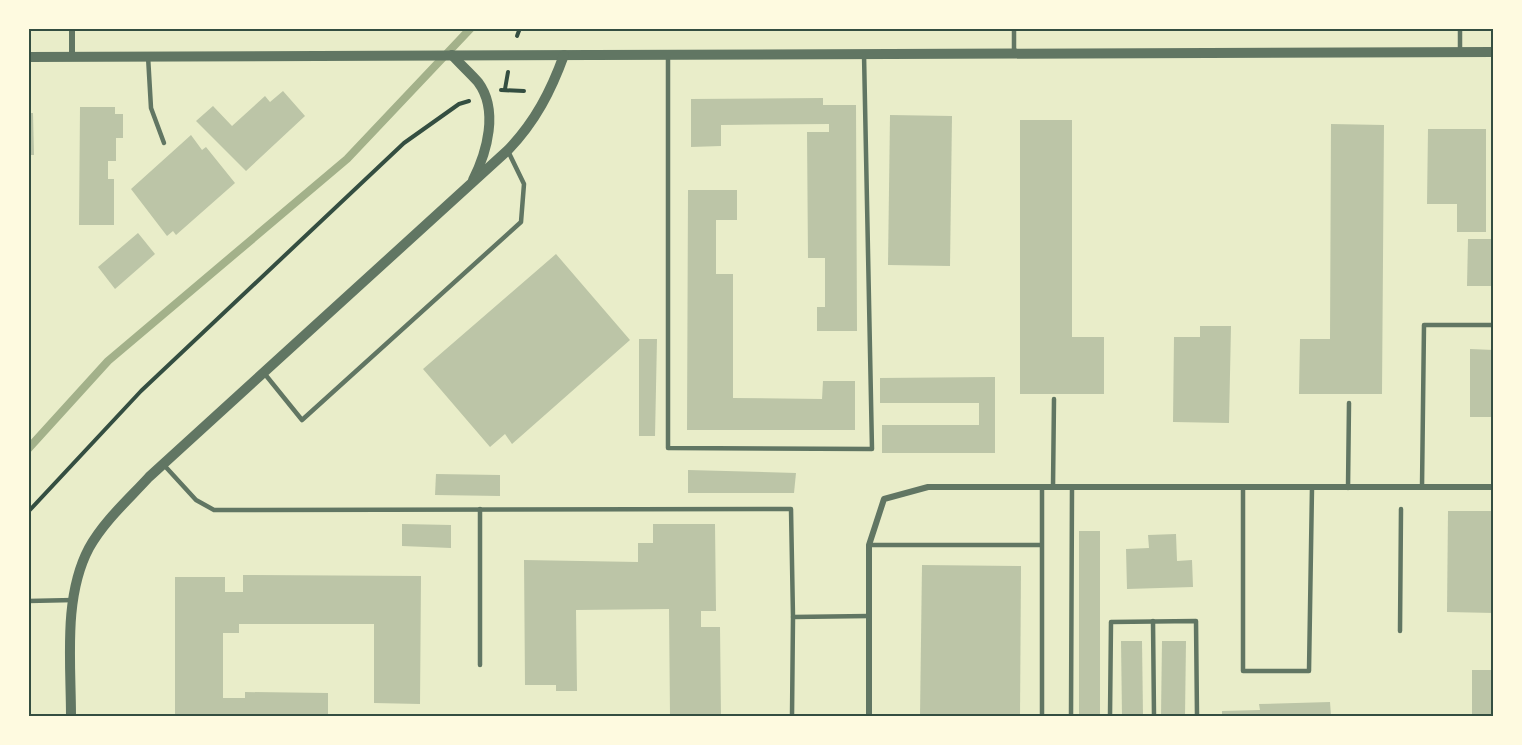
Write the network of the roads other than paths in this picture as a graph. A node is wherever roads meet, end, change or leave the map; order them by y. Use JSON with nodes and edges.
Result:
{"nodes":[{"id":1,"x":72,"y":28,"type":"edge"},
{"id":2,"x":1014,"y":28,"type":"edge"},
{"id":3,"x":1460,"y":28,"type":"edge"},
{"id":4,"x":1460,"y":52,"type":"junction"},
{"id":5,"x":1494,"y":52,"type":"edge"},
{"id":6,"x":668,"y":54,"type":"junction"},
{"id":7,"x":864,"y":54,"type":"junction"},
{"id":8,"x":1014,"y":54,"type":"junction"},
{"id":9,"x":450,"y":55,"type":"junction"},
{"id":10,"x":564,"y":55,"type":"junction"},
{"id":11,"x":28,"y":57,"type":"edge"},
{"id":12,"x":72,"y":57,"type":"junction"},
{"id":13,"x":148,"y":57,"type":"junction"},
{"id":14,"x":164,"y":143,"type":"dead end"},
{"id":15,"x":508,"y":150,"type":"junction"},
{"id":16,"x":469,"y":187,"type":"junction"},
{"id":17,"x":1494,"y":325,"type":"edge"},
{"id":18,"x":264,"y":373,"type":"junction"},
{"id":19,"x":1054,"y":399,"type":"dead end"},
{"id":20,"x":1349,"y":403,"type":"dead end"},
{"id":21,"x":163,"y":464,"type":"junction"},
{"id":22,"x":1042,"y":487,"type":"junction"},
{"id":23,"x":1053,"y":487,"type":"junction"},
{"id":24,"x":1072,"y":487,"type":"junction"},
{"id":25,"x":1243,"y":487,"type":"junction"},
{"id":26,"x":1422,"y":487,"type":"junction"},
{"id":27,"x":1494,"y":487,"type":"edge"},
{"id":28,"x":1312,"y":488,"type":"junction"},
{"id":29,"x":1348,"y":488,"type":"junction"},
{"id":30,"x":480,"y":509,"type":"junction"},
{"id":31,"x":1401,"y":509,"type":"dead end"},
{"id":32,"x":869,"y":544,"type":"junction"},
{"id":33,"x":1041,"y":545,"type":"junction"},
{"id":34,"x":74,"y":600,"type":"junction"},
{"id":35,"x":28,"y":601,"type":"edge"},
{"id":36,"x":869,"y":616,"type":"junction"},
{"id":37,"x":793,"y":617,"type":"junction"},
{"id":38,"x":1154,"y":621,"type":"junction"},
{"id":39,"x":1400,"y":631,"type":"dead end"},
{"id":40,"x":480,"y":665,"type":"dead end"},
{"id":41,"x":71,"y":717,"type":"edge"},
{"id":42,"x":792,"y":717,"type":"edge"},
{"id":43,"x":869,"y":717,"type":"edge"},
{"id":44,"x":1042,"y":717,"type":"edge"},
{"id":45,"x":1071,"y":717,"type":"edge"},
{"id":46,"x":1110,"y":717,"type":"edge"},
{"id":47,"x":1154,"y":717,"type":"edge"},
{"id":48,"x":1197,"y":717,"type":"edge"}],
"edges":[{"from":1,"to":12,"type":"street"},
{"from":2,"to":8,"type":"lane"},
{"from":3,"to":4,"type":"lane"},
{"from":4,"to":5,"type":"street"},
{"from":4,"to":8,"type":"street"},
{"from":6,"to":7,"type":"street"},
{"from":6,"to":7,"type":"lane"},
{"from":6,"to":10,"type":"street"},
{"from":7,"to":8,"type":"street"},
{"from":9,"to":10,"type":"street"},
{"from":9,"to":13,"type":"street"},
{"from":9,"to":16,"type":"street"},
{"from":10,"to":15,"type":"street"},
{"from":11,"to":12,"type":"street"},
{"from":12,"to":13,"type":"street"},
{"from":13,"to":14,"type":"lane"},
{"from":15,"to":16,"type":"street"},
{"from":15,"to":18,"type":"lane"},
{"from":16,"to":18,"type":"street"},
{"from":17,"to":26,"type":"lane"},
{"from":18,"to":21,"type":"street"},
{"from":19,"to":23,"type":"lane"},
{"from":20,"to":29,"type":"lane"},
{"from":21,"to":30,"type":"lane"},
{"from":21,"to":34,"type":"street"},
{"from":22,"to":23,"type":"street"},
{"from":22,"to":32,"type":"street"},
{"from":22,"to":33,"type":"lane"},
{"from":23,"to":24,"type":"street"},
{"from":24,"to":25,"type":"street"},
{"from":24,"to":45,"type":"lane"},
{"from":25,"to":28,"type":"street"},
{"from":25,"to":28,"type":"lane"},
{"from":26,"to":27,"type":"street"},
{"from":26,"to":29,"type":"street"},
{"from":28,"to":29,"type":"street"},
{"from":30,"to":37,"type":"lane"},
{"from":30,"to":40,"type":"lane"},
{"from":31,"to":39,"type":"lane"},
{"from":32,"to":33,"type":"lane"},
{"from":32,"to":36,"type":"street"},
{"from":33,"to":44,"type":"lane"},
{"from":34,"to":35,"type":"lane"},
{"from":34,"to":41,"type":"street"},
{"from":36,"to":37,"type":"lane"},
{"from":36,"to":43,"type":"street"},
{"from":37,"to":42,"type":"lane"},
{"from":38,"to":46,"type":"lane"},
{"from":38,"to":47,"type":"lane"},
{"from":38,"to":48,"type":"lane"}]}
